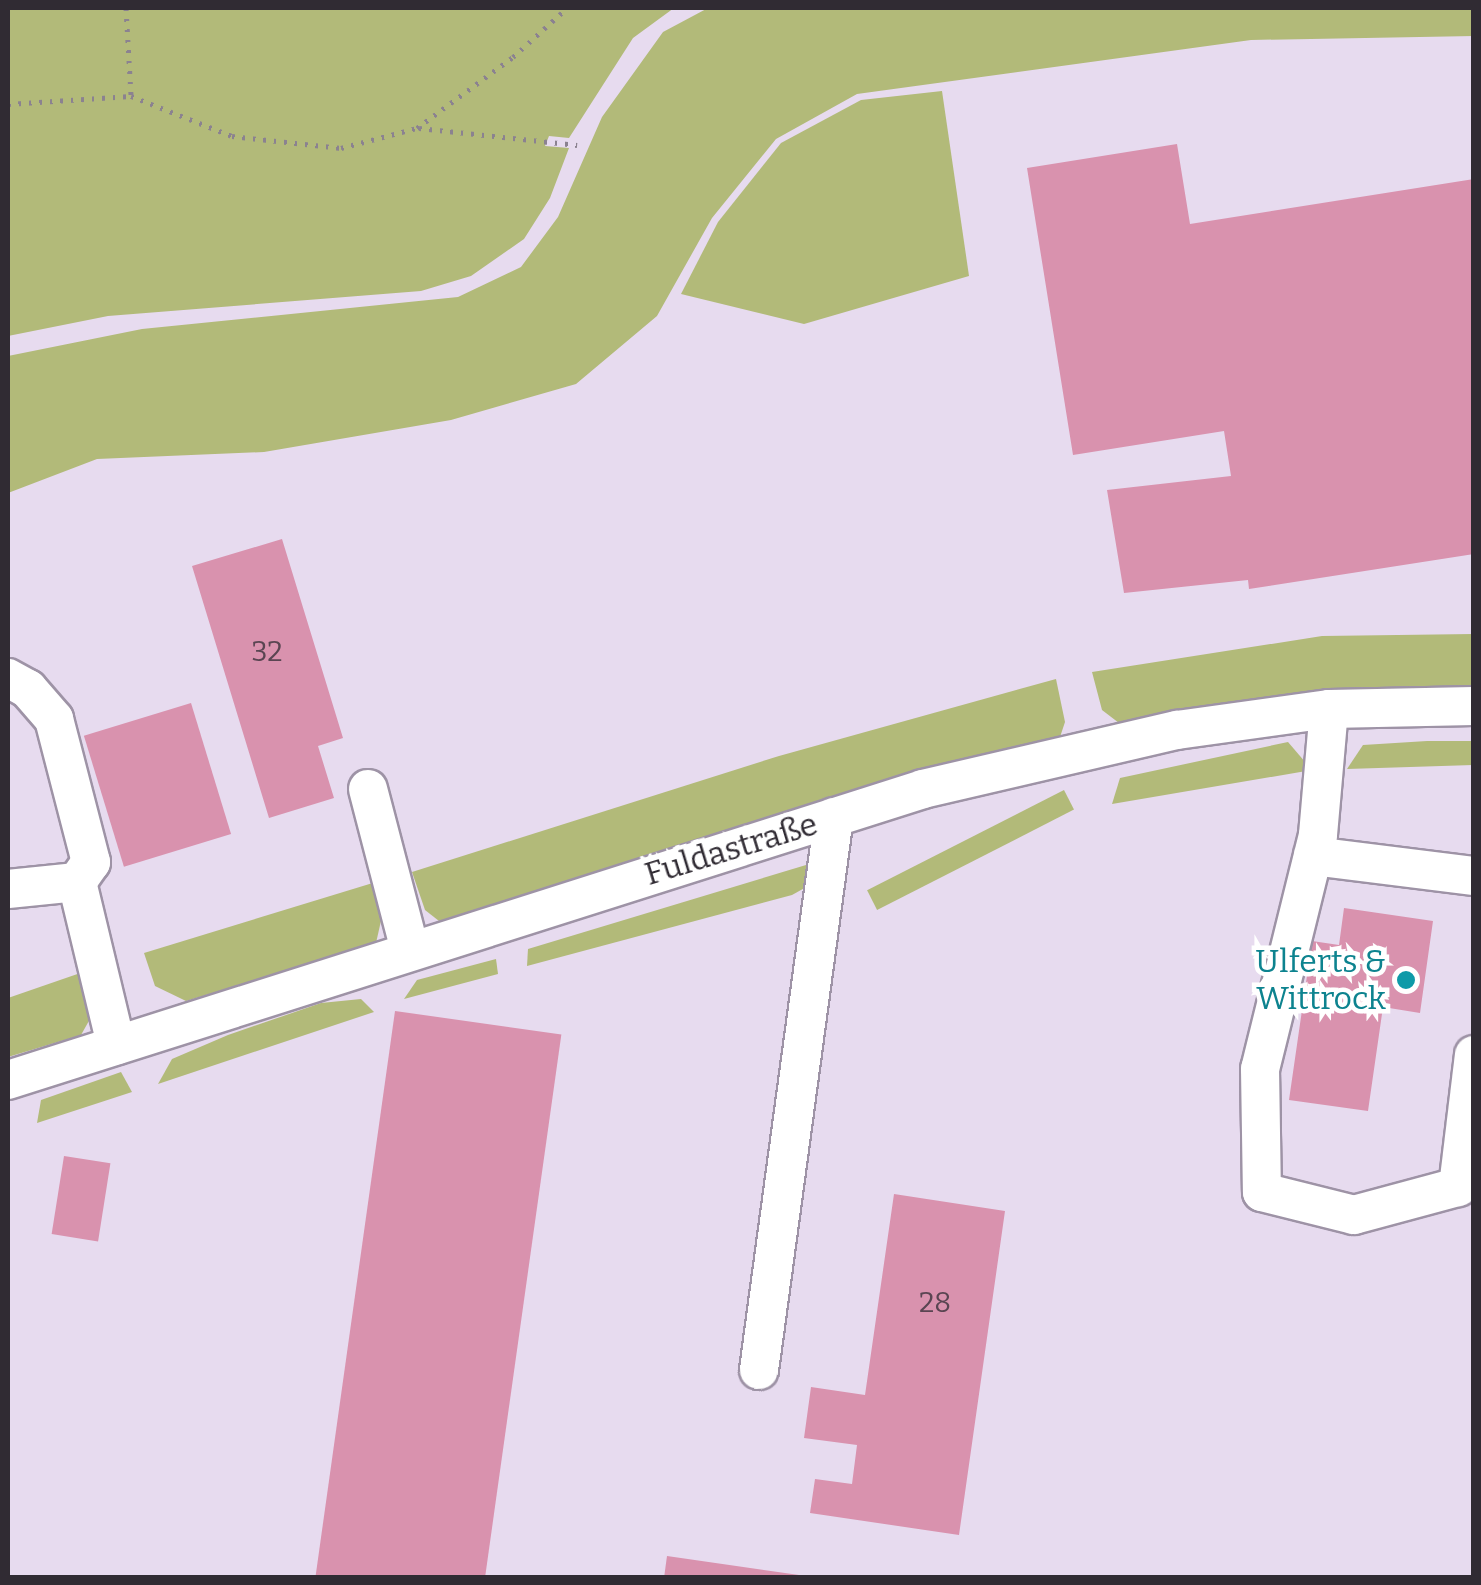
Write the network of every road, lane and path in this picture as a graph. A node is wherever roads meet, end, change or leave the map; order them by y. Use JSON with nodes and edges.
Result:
{"nodes":[{"id":1,"x":126,"y":8,"type":"edge"},
{"id":2,"x":566,"y":8,"type":"edge"},
{"id":3,"x":130,"y":96,"type":"junction"},
{"id":4,"x":8,"y":104,"type":"edge"},
{"id":5,"x":416,"y":128,"type":"junction"},
{"id":6,"x":576,"y":145,"type":"dead end"},
{"id":7,"x":8,"y":678,"type":"edge"},
{"id":8,"x":1474,"y":706,"type":"edge"},
{"id":9,"x":1329,"y":709,"type":"junction"},
{"id":10,"x":368,"y":789,"type":"dead end"},
{"id":11,"x":834,"y":817,"type":"junction"},
{"id":12,"x":1313,"y":856,"type":"junction"},
{"id":13,"x":1474,"y":876,"type":"edge"},
{"id":14,"x":77,"y":882,"type":"junction"},
{"id":15,"x":8,"y":889,"type":"edge"},
{"id":16,"x":410,"y":950,"type":"junction"},
{"id":17,"x":116,"y":1045,"type":"junction"},
{"id":18,"x":1474,"y":1055,"type":"edge"},
{"id":19,"x":8,"y":1080,"type":"edge"},
{"id":20,"x":759,"y":1370,"type":"dead end"}],
"edges":[{"from":1,"to":3,"type":"path"},
{"from":2,"to":5,"type":"path"},
{"from":3,"to":4,"type":"path"},
{"from":3,"to":5,"type":"path"},
{"from":5,"to":6,"type":"path"},
{"from":7,"to":14,"type":"street"},
{"from":8,"to":9,"type":"street","name":"Fuldastraße"},
{"from":9,"to":11,"type":"street","name":"Fuldastraße"},
{"from":9,"to":12,"type":"street"},
{"from":10,"to":16,"type":"street"},
{"from":11,"to":16,"type":"street","name":"Fuldastraße"},
{"from":11,"to":20,"type":"street"},
{"from":12,"to":13,"type":"street"},
{"from":12,"to":18,"type":"street"},
{"from":14,"to":15,"type":"street"},
{"from":14,"to":17,"type":"street"},
{"from":16,"to":17,"type":"street","name":"Fuldastraße"},
{"from":17,"to":19,"type":"street","name":"Fuldastraße"}]}
